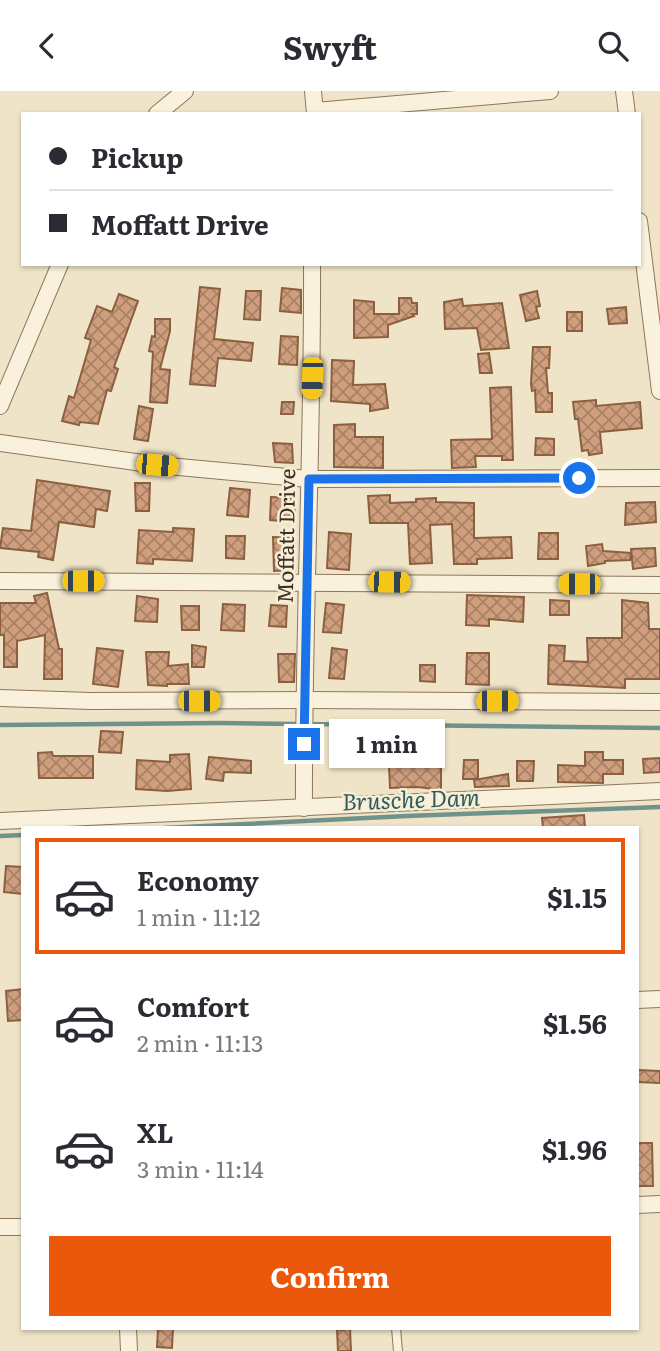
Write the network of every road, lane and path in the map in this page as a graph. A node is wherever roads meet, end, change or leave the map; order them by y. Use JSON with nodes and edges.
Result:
{"nodes":[{"id":1,"x":185,"y":91,"type":"edge"},
{"id":2,"x":313,"y":91,"type":"edge"},
{"id":3,"x":550,"y":91,"type":"edge"},
{"id":4,"x":624,"y":91,"type":"edge"},
{"id":5,"x":159,"y":112,"type":"edge"},
{"id":6,"x":315,"y":112,"type":"edge"},
{"id":7,"x":326,"y":112,"type":"edge"},
{"id":8,"x":627,"y":112,"type":"edge"},
{"id":9,"x":641,"y":252,"type":"edge"},
{"id":10,"x":59,"y":266,"type":"edge"},
{"id":11,"x":312,"y":266,"type":"edge"},
{"id":12,"x":658,"y":351,"type":"edge"},
{"id":13,"x":660,"y":391,"type":"edge"},
{"id":14,"x":0,"y":406,"type":"edge"},
{"id":15,"x":0,"y":443,"type":"edge"},
{"id":16,"x":660,"y":478,"type":"edge"},
{"id":17,"x":309,"y":479,"type":"junction"},
{"id":18,"x":0,"y":581,"type":"edge"},
{"id":19,"x":306,"y":581,"type":"junction"},
{"id":20,"x":660,"y":585,"type":"edge"},
{"id":21,"x":0,"y":698,"type":"edge"},
{"id":22,"x":660,"y":702,"type":"edge"},
{"id":23,"x":306,"y":704,"type":"junction"},
{"id":24,"x":660,"y":791,"type":"edge"},
{"id":25,"x":304,"y":808,"type":"junction"},
{"id":26,"x":0,"y":821,"type":"edge"},
{"id":27,"x":107,"y":823,"type":"edge"},
{"id":28,"x":660,"y":999,"type":"edge"},
{"id":29,"x":639,"y":1000,"type":"edge"},
{"id":30,"x":660,"y":1204,"type":"edge"},
{"id":31,"x":639,"y":1205,"type":"edge"},
{"id":32,"x":0,"y":1227,"type":"edge"},
{"id":33,"x":21,"y":1227,"type":"edge"},
{"id":34,"x":128,"y":1330,"type":"edge"},
{"id":35,"x":396,"y":1330,"type":"edge"},
{"id":36,"x":129,"y":1351,"type":"edge"},
{"id":37,"x":398,"y":1351,"type":"edge"}],
"edges":[{"from":1,"to":5,"type":"street"},
{"from":2,"to":6,"type":"street"},
{"from":3,"to":7,"type":"street"},
{"from":4,"to":8,"type":"street"},
{"from":9,"to":12,"type":"street"},
{"from":10,"to":14,"type":"street"},
{"from":11,"to":17,"type":"street","name":"Moffatt Drive"},
{"from":12,"to":13,"type":"street"},
{"from":15,"to":17,"type":"street"},
{"from":16,"to":17,"type":"street"},
{"from":17,"to":19,"type":"street","name":"Moffatt Drive"},
{"from":18,"to":19,"type":"street"},
{"from":19,"to":20,"type":"street"},
{"from":19,"to":23,"type":"street","name":"Moffatt Drive"},
{"from":21,"to":23,"type":"street"},
{"from":22,"to":23,"type":"street"},
{"from":23,"to":25,"type":"street","name":"Moffatt Drive"},
{"from":24,"to":25,"type":"street"},
{"from":25,"to":27,"type":"street"},
{"from":26,"to":27,"type":"street"},
{"from":28,"to":29,"type":"street"},
{"from":30,"to":31,"type":"street"},
{"from":32,"to":33,"type":"street"},
{"from":34,"to":36,"type":"street"},
{"from":35,"to":37,"type":"lane"}]}
